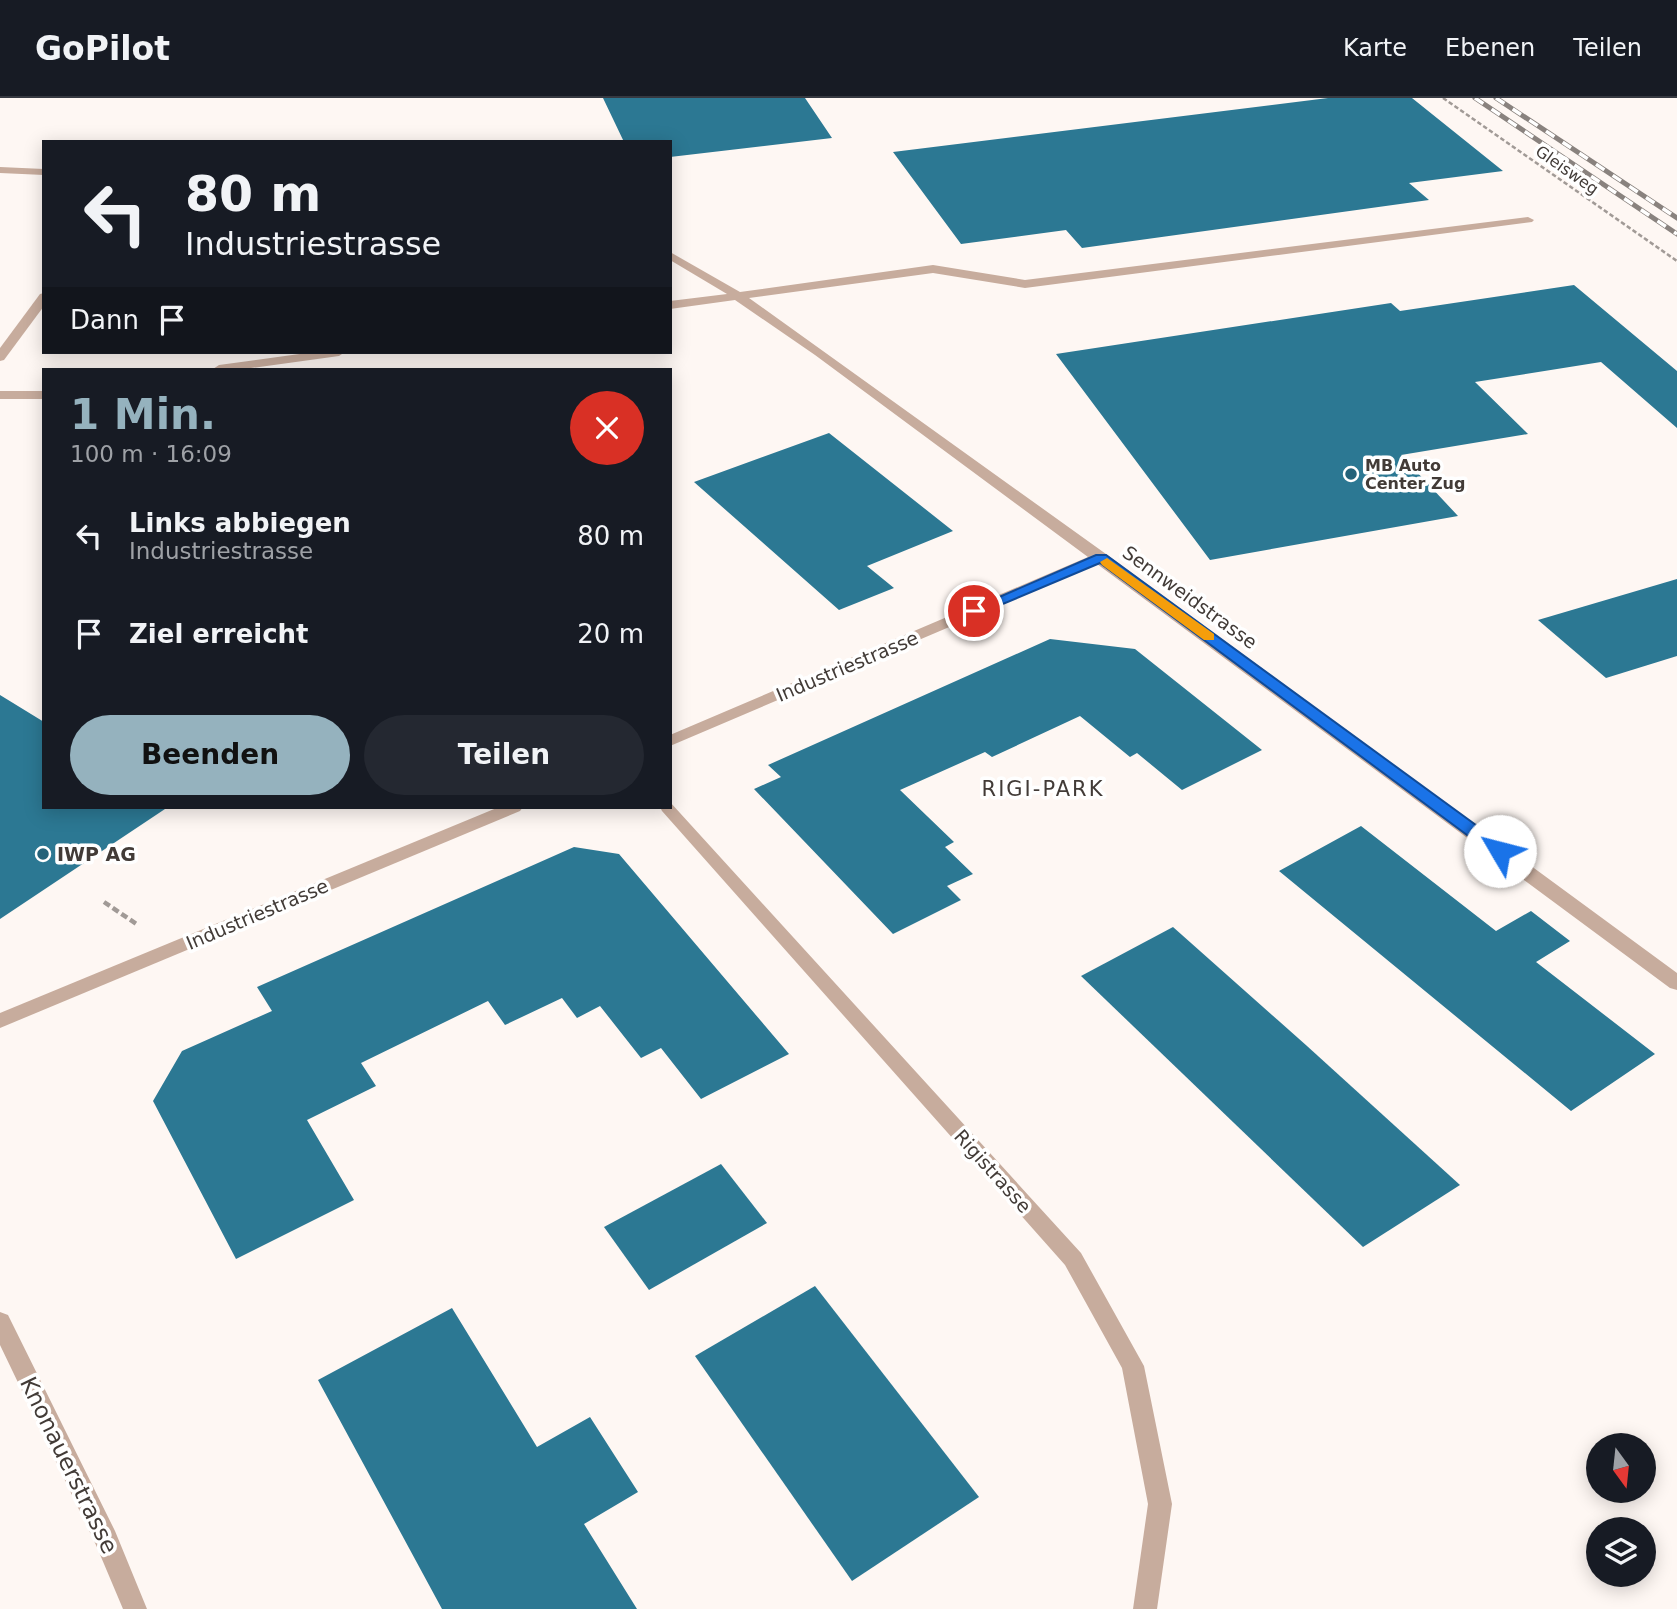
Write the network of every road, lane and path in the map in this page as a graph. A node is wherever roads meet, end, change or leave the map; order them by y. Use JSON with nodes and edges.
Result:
{"nodes":[{"id":1,"x":1443,"y":98,"type":"edge"},
{"id":2,"x":0,"y":170,"type":"edge"},
{"id":3,"x":42,"y":172,"type":"edge"},
{"id":4,"x":1528,"y":220,"type":"dead end"},
{"id":5,"x":672,"y":256,"type":"edge"},
{"id":6,"x":1677,"y":261,"type":"edge"},
{"id":7,"x":738,"y":296,"type":"junction"},
{"id":8,"x":42,"y":300,"type":"edge"},
{"id":9,"x":672,"y":305,"type":"edge"},
{"id":10,"x":325,"y":354,"type":"edge"},
{"id":11,"x":0,"y":356,"type":"edge"},
{"id":12,"x":226,"y":368,"type":"edge"},
{"id":13,"x":0,"y":395,"type":"edge"},
{"id":14,"x":42,"y":395,"type":"edge"},
{"id":15,"x":1101,"y":557,"type":"junction"},
{"id":16,"x":672,"y":740,"type":"edge"},
{"id":17,"x":509,"y":809,"type":"edge"},
{"id":18,"x":670,"y":809,"type":"edge"},
{"id":19,"x":104,"y":902,"type":"dead end"},
{"id":20,"x":146,"y":931,"type":"dead end"},
{"id":21,"x":1677,"y":983,"type":"edge"},
{"id":22,"x":0,"y":1021,"type":"edge"},
{"id":23,"x":0,"y":1322,"type":"edge"},
{"id":24,"x":135,"y":1609,"type":"edge"},
{"id":25,"x":1145,"y":1609,"type":"edge"}],
"edges":[{"from":1,"to":6,"type":"path","name":"Gleisweg"},
{"from":2,"to":3,"type":"street"},
{"from":4,"to":7,"type":"street"},
{"from":5,"to":7,"type":"street","name":"Sennweidstrasse"},
{"from":7,"to":9,"type":"street"},
{"from":7,"to":15,"type":"street","name":"Sennweidstrasse"},
{"from":8,"to":11,"type":"street"},
{"from":10,"to":12,"type":"street"},
{"from":13,"to":14,"type":"street"},
{"from":15,"to":16,"type":"street","name":"Industriestrasse"},
{"from":15,"to":21,"type":"street","name":"Sennweidstrasse"},
{"from":17,"to":22,"type":"street","name":"Industriestrasse"},
{"from":18,"to":25,"type":"street","name":"Rigistrasse"},
{"from":19,"to":20,"type":"path"},
{"from":23,"to":24,"type":"street","name":"Knonauerstrasse"}]}
